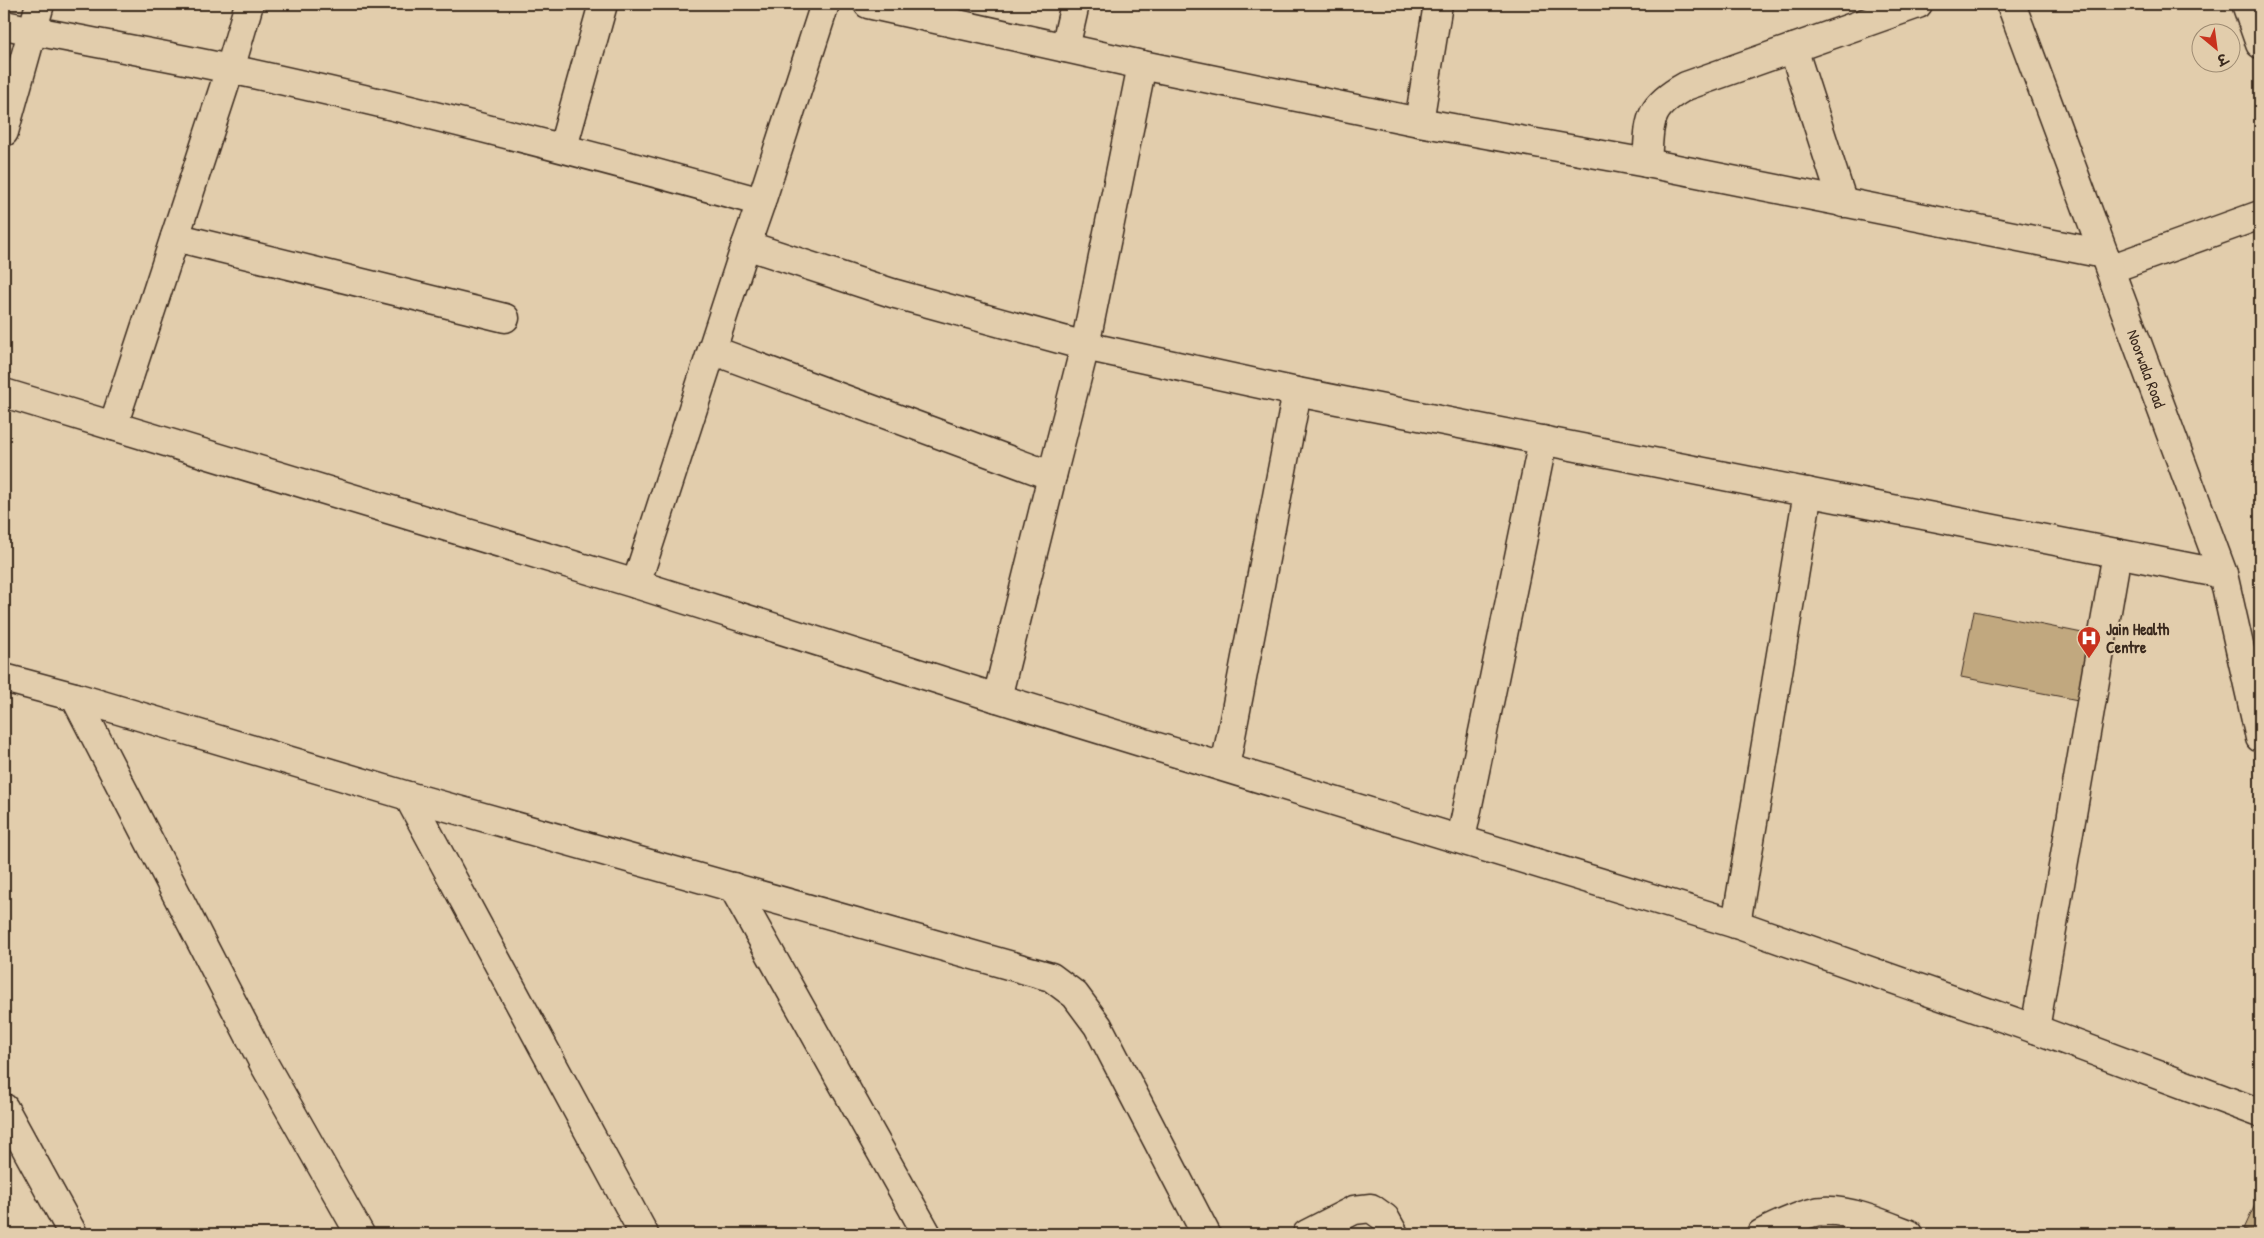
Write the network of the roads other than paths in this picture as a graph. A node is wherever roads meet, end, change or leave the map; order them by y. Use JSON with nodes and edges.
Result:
{"nodes":[{"id":1,"x":40,"y":4,"type":"edge"},
{"id":2,"x":248,"y":4,"type":"edge"},
{"id":3,"x":603,"y":4,"type":"edge"},
{"id":4,"x":826,"y":4,"type":"edge"},
{"id":5,"x":868,"y":4,"type":"edge"},
{"id":6,"x":1075,"y":4,"type":"edge"},
{"id":7,"x":1438,"y":4,"type":"edge"},
{"id":8,"x":1918,"y":4,"type":"edge"},
{"id":9,"x":2012,"y":4,"type":"edge"},
{"id":10,"x":2246,"y":4,"type":"edge"},
{"id":11,"x":4,"y":25,"type":"edge"},
{"id":12,"x":32,"y":31,"type":"junction"},
{"id":13,"x":2260,"y":44,"type":"edge"},
{"id":14,"x":1065,"y":48,"type":"junction"},
{"id":15,"x":1793,"y":48,"type":"junction"},
{"id":16,"x":1142,"y":65,"type":"junction"},
{"id":17,"x":230,"y":69,"type":"junction"},
{"id":18,"x":1419,"y":122,"type":"junction"},
{"id":19,"x":4,"y":132,"type":"edge"},
{"id":20,"x":564,"y":147,"type":"junction"},
{"id":21,"x":1647,"y":163,"type":"junction"},
{"id":22,"x":761,"y":202,"type":"junction"},
{"id":23,"x":1843,"y":203,"type":"junction"},
{"id":24,"x":2260,"y":216,"type":"edge"},
{"id":25,"x":175,"y":237,"type":"junction"},
{"id":26,"x":746,"y":245,"type":"junction"},
{"id":27,"x":2107,"y":262,"type":"junction"},
{"id":28,"x":505,"y":318,"type":"dead end"},
{"id":29,"x":1085,"y":346,"type":"junction"},
{"id":30,"x":712,"y":350,"type":"junction"},
{"id":31,"x":1297,"y":392,"type":"junction"},
{"id":32,"x":4,"y":393,"type":"edge"},
{"id":33,"x":113,"y":426,"type":"junction"},
{"id":34,"x":1543,"y":440,"type":"junction"},
{"id":35,"x":1052,"y":476,"type":"junction"},
{"id":36,"x":1808,"y":492,"type":"junction"},
{"id":37,"x":2117,"y":553,"type":"junction"},
{"id":38,"x":2224,"y":574,"type":"junction"},
{"id":39,"x":636,"y":584,"type":"junction"},
{"id":40,"x":4,"y":678,"type":"edge"},
{"id":41,"x":2254,"y":684,"type":"edge"},
{"id":42,"x":75,"y":697,"type":"junction"},
{"id":43,"x":997,"y":698,"type":"junction"},
{"id":44,"x":2260,"y":738,"type":"edge"},
{"id":45,"x":1225,"y":767,"type":"junction"},
{"id":46,"x":408,"y":796,"type":"junction"},
{"id":47,"x":1461,"y":839,"type":"junction"},
{"id":48,"x":733,"y":887,"type":"junction"},
{"id":49,"x":1736,"y":924,"type":"junction"},
{"id":50,"x":2035,"y":1029,"type":"junction"},
{"id":51,"x":4,"y":1108,"type":"edge"},
{"id":52,"x":2260,"y":1113,"type":"edge"},
{"id":53,"x":73,"y":1234,"type":"edge"},
{"id":54,"x":360,"y":1234,"type":"edge"},
{"id":55,"x":644,"y":1234,"type":"edge"},
{"id":56,"x":927,"y":1234,"type":"edge"},
{"id":57,"x":1206,"y":1234,"type":"edge"},
{"id":58,"x":1307,"y":1234,"type":"edge"},
{"id":59,"x":1394,"y":1234,"type":"edge"},
{"id":60,"x":1761,"y":1234,"type":"edge"},
{"id":61,"x":1910,"y":1234,"type":"edge"}],
"edges":[{"from":1,"to":12,"type":"street"},
{"from":2,"to":17,"type":"street"},
{"from":3,"to":20,"type":"street"},
{"from":4,"to":22,"type":"street"},
{"from":5,"to":14,"type":"street"},
{"from":6,"to":14,"type":"street"},
{"from":7,"to":18,"type":"street"},
{"from":8,"to":15,"type":"street"},
{"from":9,"to":27,"type":"street","name":"Noorwala Road"},
{"from":10,"to":13,"type":"street"},
{"from":11,"to":12,"type":"street"},
{"from":12,"to":17,"type":"street"},
{"from":12,"to":19,"type":"street"},
{"from":14,"to":16,"type":"street"},
{"from":15,"to":21,"type":"street"},
{"from":15,"to":23,"type":"street"},
{"from":16,"to":18,"type":"street"},
{"from":16,"to":29,"type":"street"},
{"from":17,"to":20,"type":"street"},
{"from":17,"to":25,"type":"street"},
{"from":18,"to":21,"type":"street"},
{"from":20,"to":22,"type":"street"},
{"from":21,"to":23,"type":"street"},
{"from":22,"to":26,"type":"street"},
{"from":23,"to":27,"type":"street"},
{"from":24,"to":27,"type":"street"},
{"from":25,"to":28,"type":"street"},
{"from":25,"to":33,"type":"street"},
{"from":26,"to":29,"type":"street"},
{"from":26,"to":30,"type":"street"},
{"from":27,"to":38,"type":"street","name":"Noorwala Road"},
{"from":29,"to":31,"type":"street"},
{"from":29,"to":35,"type":"street"},
{"from":30,"to":35,"type":"street"},
{"from":30,"to":39,"type":"street"},
{"from":31,"to":34,"type":"street"},
{"from":31,"to":45,"type":"street"},
{"from":32,"to":33,"type":"street"},
{"from":33,"to":39,"type":"street"},
{"from":34,"to":36,"type":"street"},
{"from":34,"to":47,"type":"street"},
{"from":35,"to":43,"type":"street"},
{"from":36,"to":37,"type":"street"},
{"from":36,"to":49,"type":"street"},
{"from":37,"to":38,"type":"street"},
{"from":37,"to":50,"type":"street"},
{"from":38,"to":41,"type":"street","name":"Noorwala Road"},
{"from":39,"to":43,"type":"street"},
{"from":40,"to":42,"type":"street"},
{"from":41,"to":44,"type":"street","name":"Noorwala Road"},
{"from":42,"to":46,"type":"street"},
{"from":42,"to":54,"type":"street"},
{"from":43,"to":45,"type":"street"},
{"from":45,"to":47,"type":"street"},
{"from":46,"to":48,"type":"street"},
{"from":46,"to":55,"type":"street"},
{"from":47,"to":49,"type":"street"},
{"from":48,"to":56,"type":"street"},
{"from":48,"to":57,"type":"street"},
{"from":49,"to":50,"type":"street"},
{"from":50,"to":52,"type":"street"},
{"from":51,"to":53,"type":"street"},
{"from":58,"to":59,"type":"street"},
{"from":60,"to":61,"type":"street"}]}
